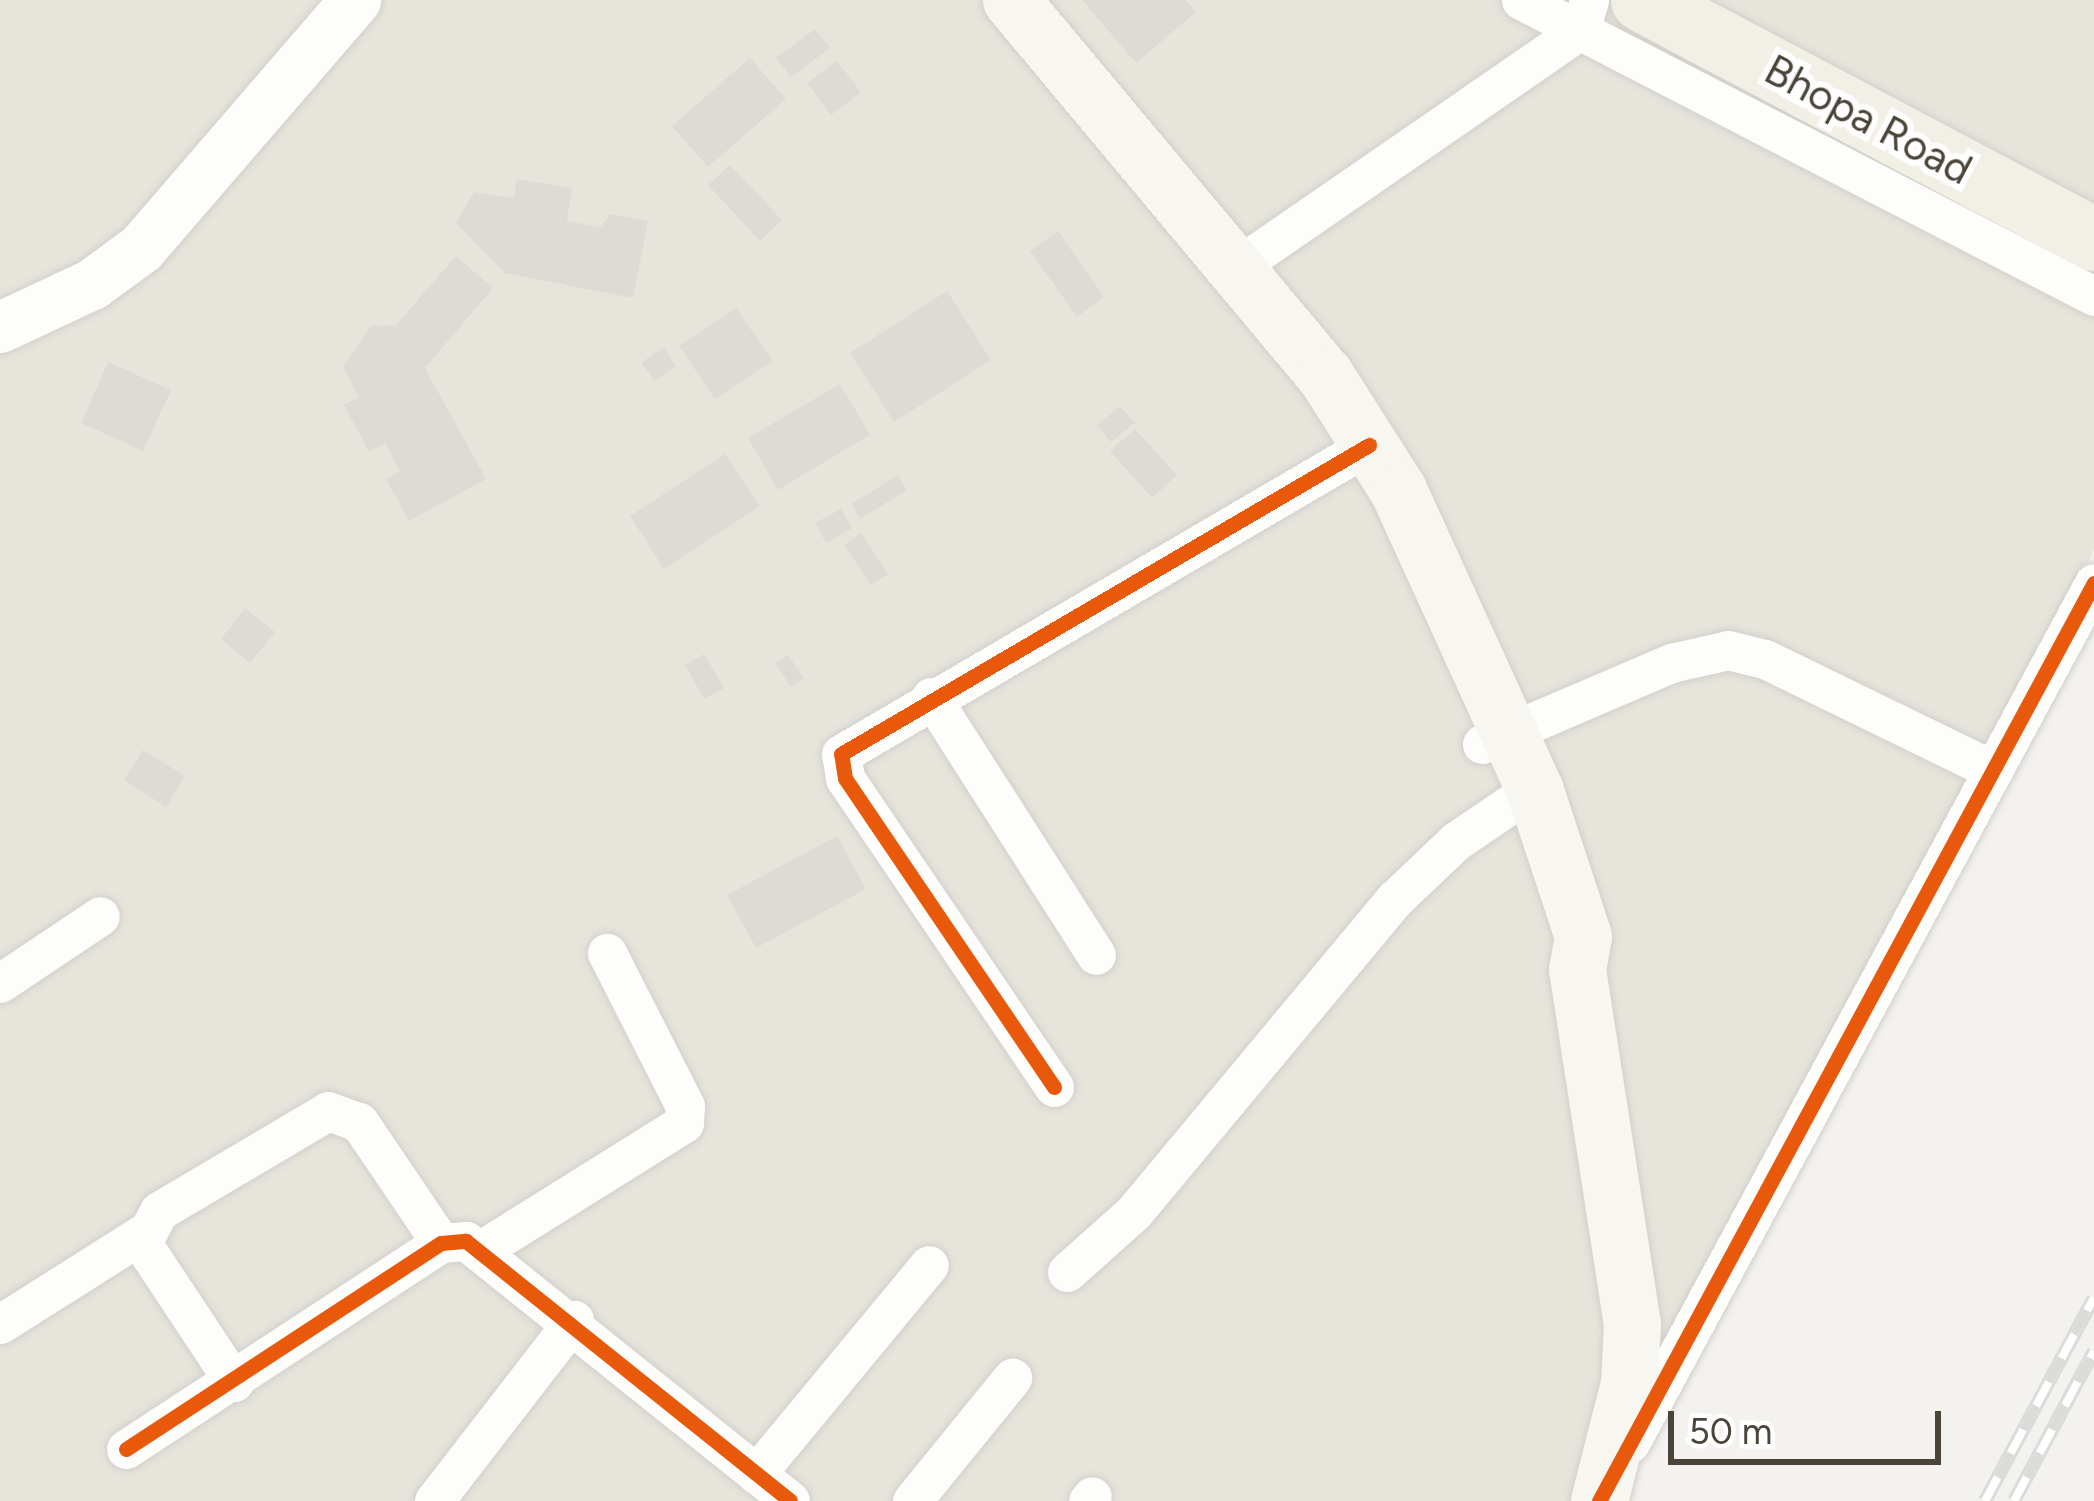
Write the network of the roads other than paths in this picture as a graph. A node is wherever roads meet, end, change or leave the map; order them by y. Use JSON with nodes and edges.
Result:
{"nodes":[{"id":1,"x":355,"y":0,"type":"edge"},
{"id":2,"x":973,"y":0,"type":"edge"},
{"id":3,"x":1011,"y":0,"type":"edge"},
{"id":4,"x":1521,"y":0,"type":"edge"},
{"id":5,"x":1642,"y":0,"type":"edge"},
{"id":6,"x":1584,"y":15,"type":"edge"},
{"id":7,"x":2085,"y":235,"type":"edge"},
{"id":8,"x":1238,"y":266,"type":"junction"},
{"id":9,"x":2094,"y":296,"type":"edge"},
{"id":10,"x":0,"y":327,"type":"edge"},
{"id":11,"x":1356,"y":452,"type":"junction"},
{"id":12,"x":2094,"y":583,"type":"edge"},
{"id":13,"x":931,"y":697,"type":"junction"},
{"id":14,"x":1497,"y":739,"type":"junction"},
{"id":15,"x":1993,"y":770,"type":"junction"},
{"id":16,"x":1520,"y":800,"type":"junction"},
{"id":17,"x":100,"y":916,"type":"dead end"},
{"id":18,"x":607,"y":953,"type":"dead end"},
{"id":19,"x":1096,"y":955,"type":"dead end"},
{"id":20,"x":0,"y":983,"type":"edge"},
{"id":21,"x":1054,"y":1087,"type":"dead end"},
{"id":22,"x":142,"y":1235,"type":"junction"},
{"id":23,"x":441,"y":1243,"type":"junction"},
{"id":24,"x":484,"y":1248,"type":"junction"},
{"id":25,"x":929,"y":1265,"type":"dead end"},
{"id":26,"x":1067,"y":1272,"type":"dead end"},
{"id":27,"x":574,"y":1320,"type":"junction"},
{"id":28,"x":0,"y":1324,"type":"edge"},
{"id":29,"x":1012,"y":1378,"type":"dead end"},
{"id":30,"x":235,"y":1382,"type":"junction"},
{"id":31,"x":126,"y":1449,"type":"dead end"},
{"id":32,"x":756,"y":1474,"type":"junction"},
{"id":33,"x":434,"y":1501,"type":"edge"},
{"id":34,"x":790,"y":1501,"type":"edge"},
{"id":35,"x":912,"y":1501,"type":"edge"},
{"id":36,"x":1599,"y":1501,"type":"edge"}],
"edges":[{"from":1,"to":10,"type":"street"},
{"from":2,"to":11,"type":"main road"},
{"from":3,"to":8,"type":"main road"},
{"from":4,"to":6,"type":"street"},
{"from":5,"to":7,"type":"main road","name":"Bhopa Road"},
{"from":6,"to":8,"type":"street"},
{"from":6,"to":9,"type":"street"},
{"from":8,"to":11,"type":"main road"},
{"from":11,"to":13,"type":"street"},
{"from":11,"to":14,"type":"main road"},
{"from":12,"to":15,"type":"street"},
{"from":13,"to":19,"type":"street"},
{"from":13,"to":21,"type":"street"},
{"from":14,"to":15,"type":"street"},
{"from":14,"to":16,"type":"main road"},
{"from":15,"to":36,"type":"street"},
{"from":16,"to":26,"type":"street"},
{"from":16,"to":36,"type":"main road"},
{"from":17,"to":20,"type":"street"},
{"from":18,"to":24,"type":"street"},
{"from":22,"to":23,"type":"street"},
{"from":22,"to":28,"type":"street"},
{"from":22,"to":30,"type":"street"},
{"from":23,"to":24,"type":"street"},
{"from":23,"to":30,"type":"street"},
{"from":24,"to":27,"type":"street"},
{"from":25,"to":32,"type":"street"},
{"from":27,"to":32,"type":"street"},
{"from":27,"to":33,"type":"street"},
{"from":29,"to":35,"type":"street"},
{"from":30,"to":31,"type":"street"},
{"from":32,"to":34,"type":"street"}]}
